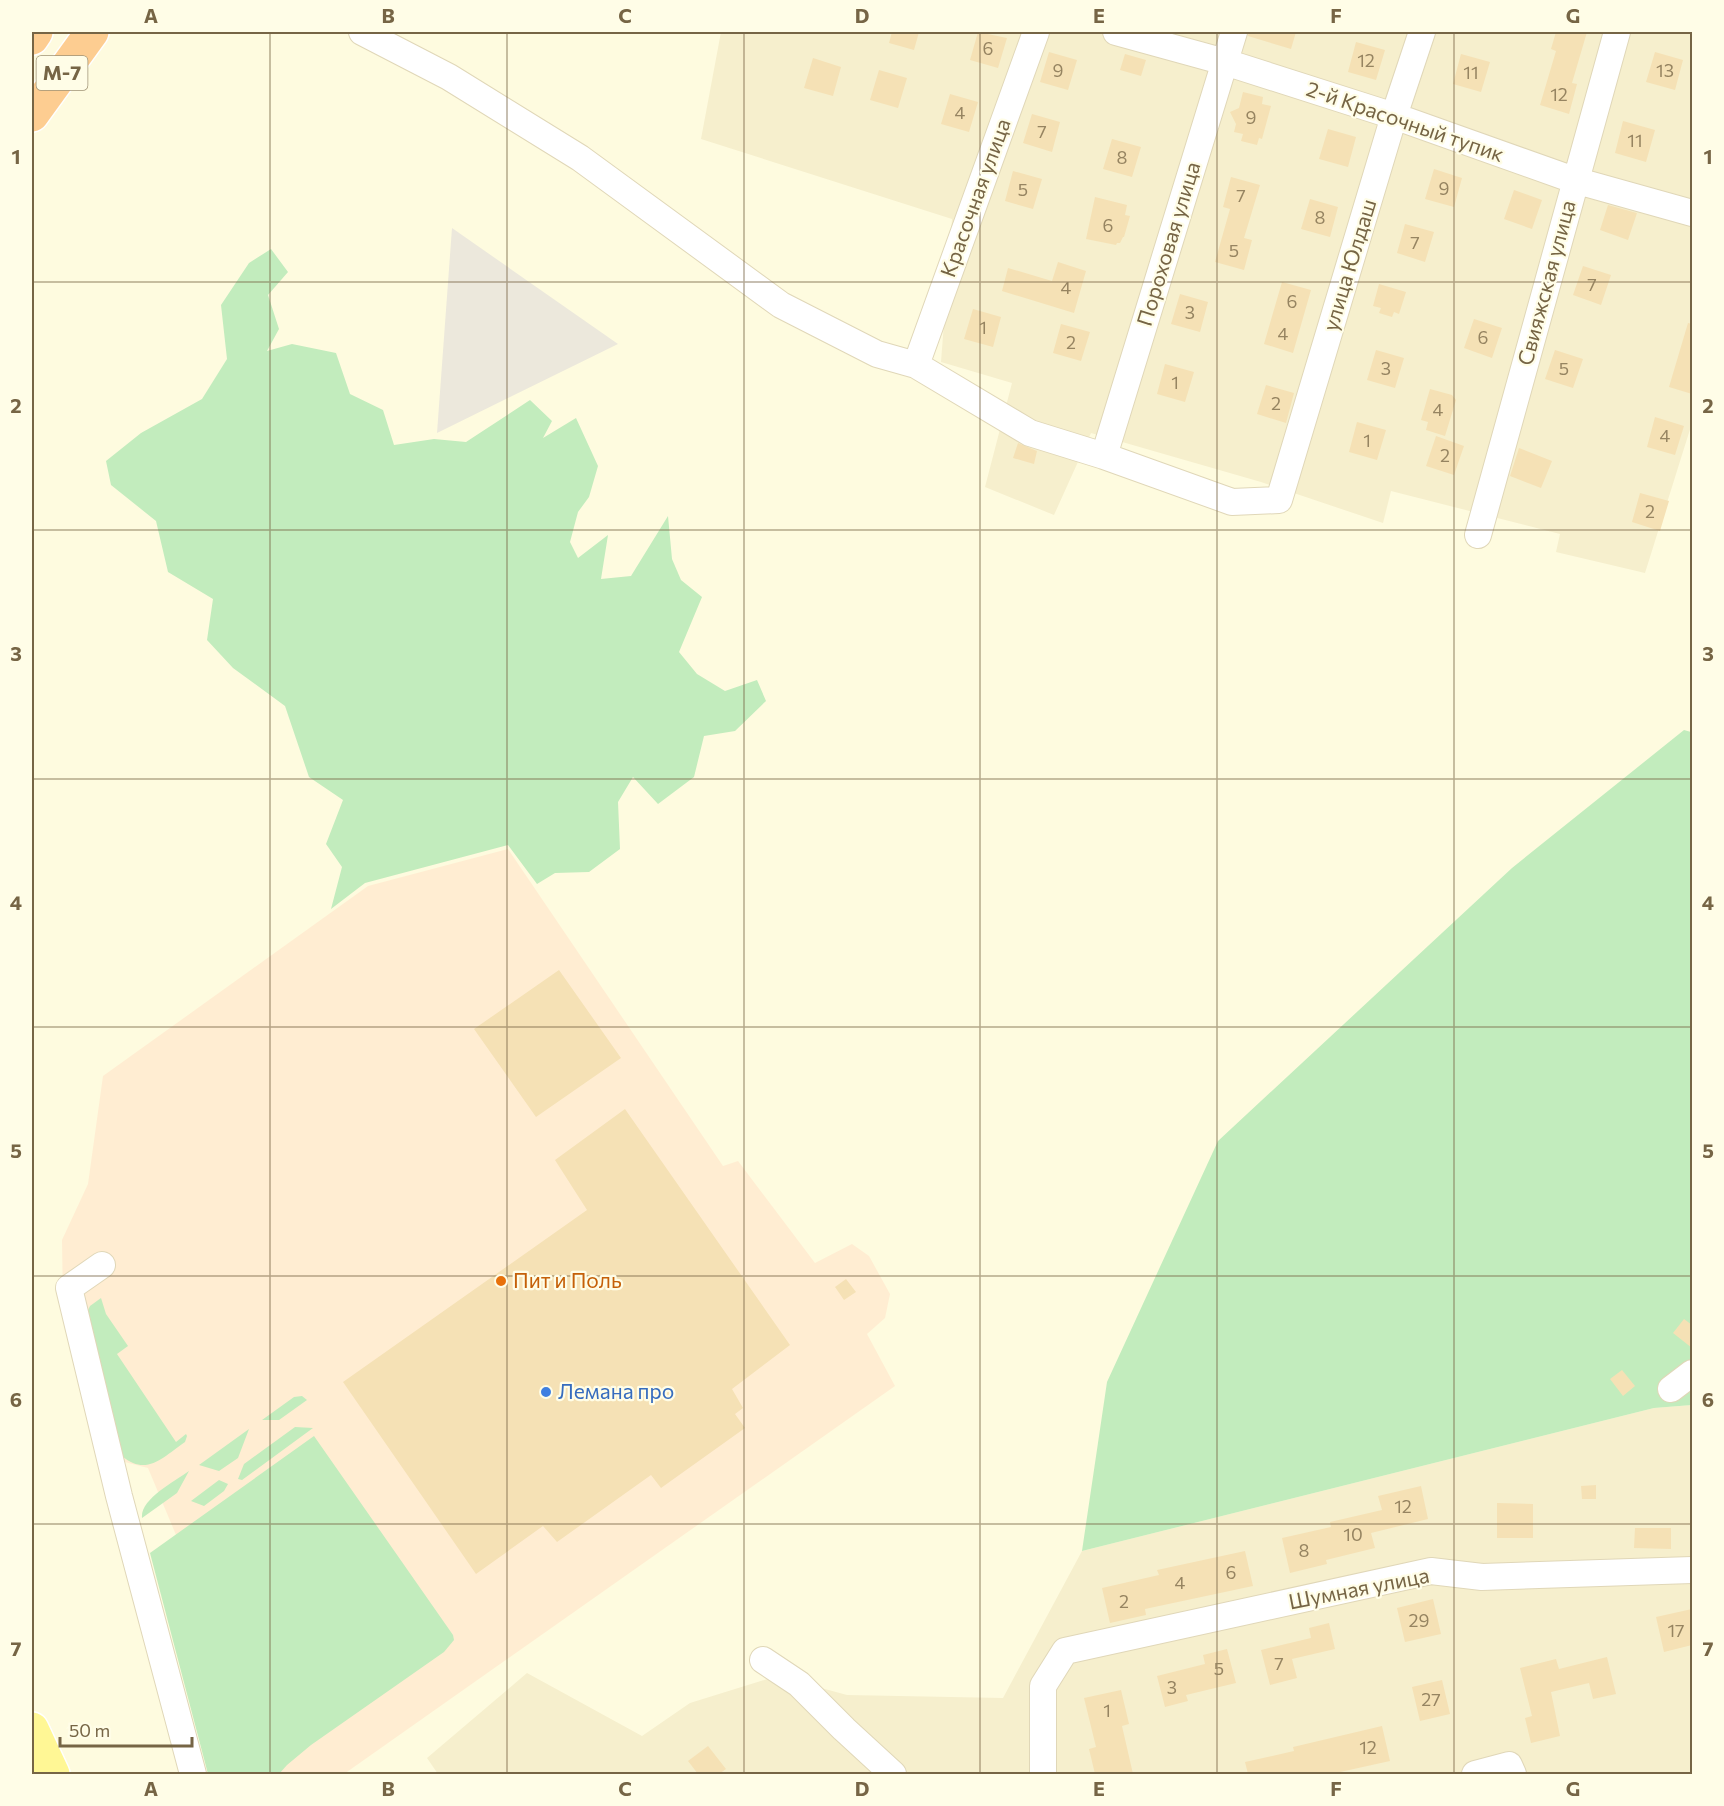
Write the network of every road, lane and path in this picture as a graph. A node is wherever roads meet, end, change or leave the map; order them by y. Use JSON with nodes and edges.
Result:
{"nodes":[{"id":1,"x":36,"y":32,"type":"edge"},
{"id":2,"x":92,"y":32,"type":"edge"},
{"id":3,"x":362,"y":32,"type":"edge"},
{"id":4,"x":1036,"y":32,"type":"edge"},
{"id":5,"x":1116,"y":32,"type":"edge"},
{"id":6,"x":1234,"y":32,"type":"edge"},
{"id":7,"x":1422,"y":32,"type":"edge"},
{"id":8,"x":1617,"y":32,"type":"edge"},
{"id":9,"x":32,"y":38,"type":"edge"},
{"id":10,"x":1225,"y":62,"type":"junction"},
{"id":11,"x":32,"y":115,"type":"edge"},
{"id":12,"x":1395,"y":116,"type":"junction"},
{"id":13,"x":1574,"y":180,"type":"junction"},
{"id":14,"x":1692,"y":213,"type":"edge"},
{"id":15,"x":916,"y":366,"type":"junction"},
{"id":16,"x":1104,"y":456,"type":"junction"},
{"id":17,"x":1479,"y":535,"type":"dead end"},
{"id":18,"x":102,"y":1265,"type":"dead end"},
{"id":19,"x":1692,"y":1373,"type":"edge"},
{"id":20,"x":1671,"y":1389,"type":"dead end"},
{"id":21,"x":1692,"y":1570,"type":"edge"},
{"id":22,"x":763,"y":1660,"type":"dead end"},
{"id":23,"x":32,"y":1729,"type":"edge"},
{"id":24,"x":1511,"y":1770,"type":"edge"},
{"id":25,"x":53,"y":1774,"type":"edge"},
{"id":26,"x":193,"y":1774,"type":"edge"},
{"id":27,"x":894,"y":1774,"type":"edge"},
{"id":28,"x":1043,"y":1774,"type":"edge"},
{"id":29,"x":1475,"y":1774,"type":"edge"}],
"edges":[{"from":1,"to":9,"type":"highway","number":"М-7"},
{"from":2,"to":11,"type":"highway","number":"М-7"},
{"from":3,"to":15,"type":"street"},
{"from":4,"to":15,"type":"street","name":"Красочная улица"},
{"from":5,"to":10,"type":"street","name":"2-й Красочный тупик"},
{"from":6,"to":10,"type":"street","name":"Пороховая улица"},
{"from":7,"to":12,"type":"street","name":"улица Юлдаш"},
{"from":8,"to":13,"type":"street","name":"Свияжская улица"},
{"from":10,"to":12,"type":"street","name":"2-й Красочный тупик"},
{"from":10,"to":16,"type":"street","name":"Пороховая улица"},
{"from":12,"to":13,"type":"street","name":"2-й Красочный тупик"},
{"from":12,"to":16,"type":"street","name":"улица Юлдаш"},
{"from":13,"to":14,"type":"street","name":"2-й Красочный тупик"},
{"from":13,"to":17,"type":"street","name":"Свияжская улица"},
{"from":15,"to":16,"type":"street"},
{"from":18,"to":26,"type":"street"},
{"from":19,"to":20,"type":"street"},
{"from":21,"to":28,"type":"street","name":"Шумная улица"},
{"from":22,"to":27,"type":"street"},
{"from":23,"to":25,"type":"main road"},
{"from":24,"to":29,"type":"street"}]}
